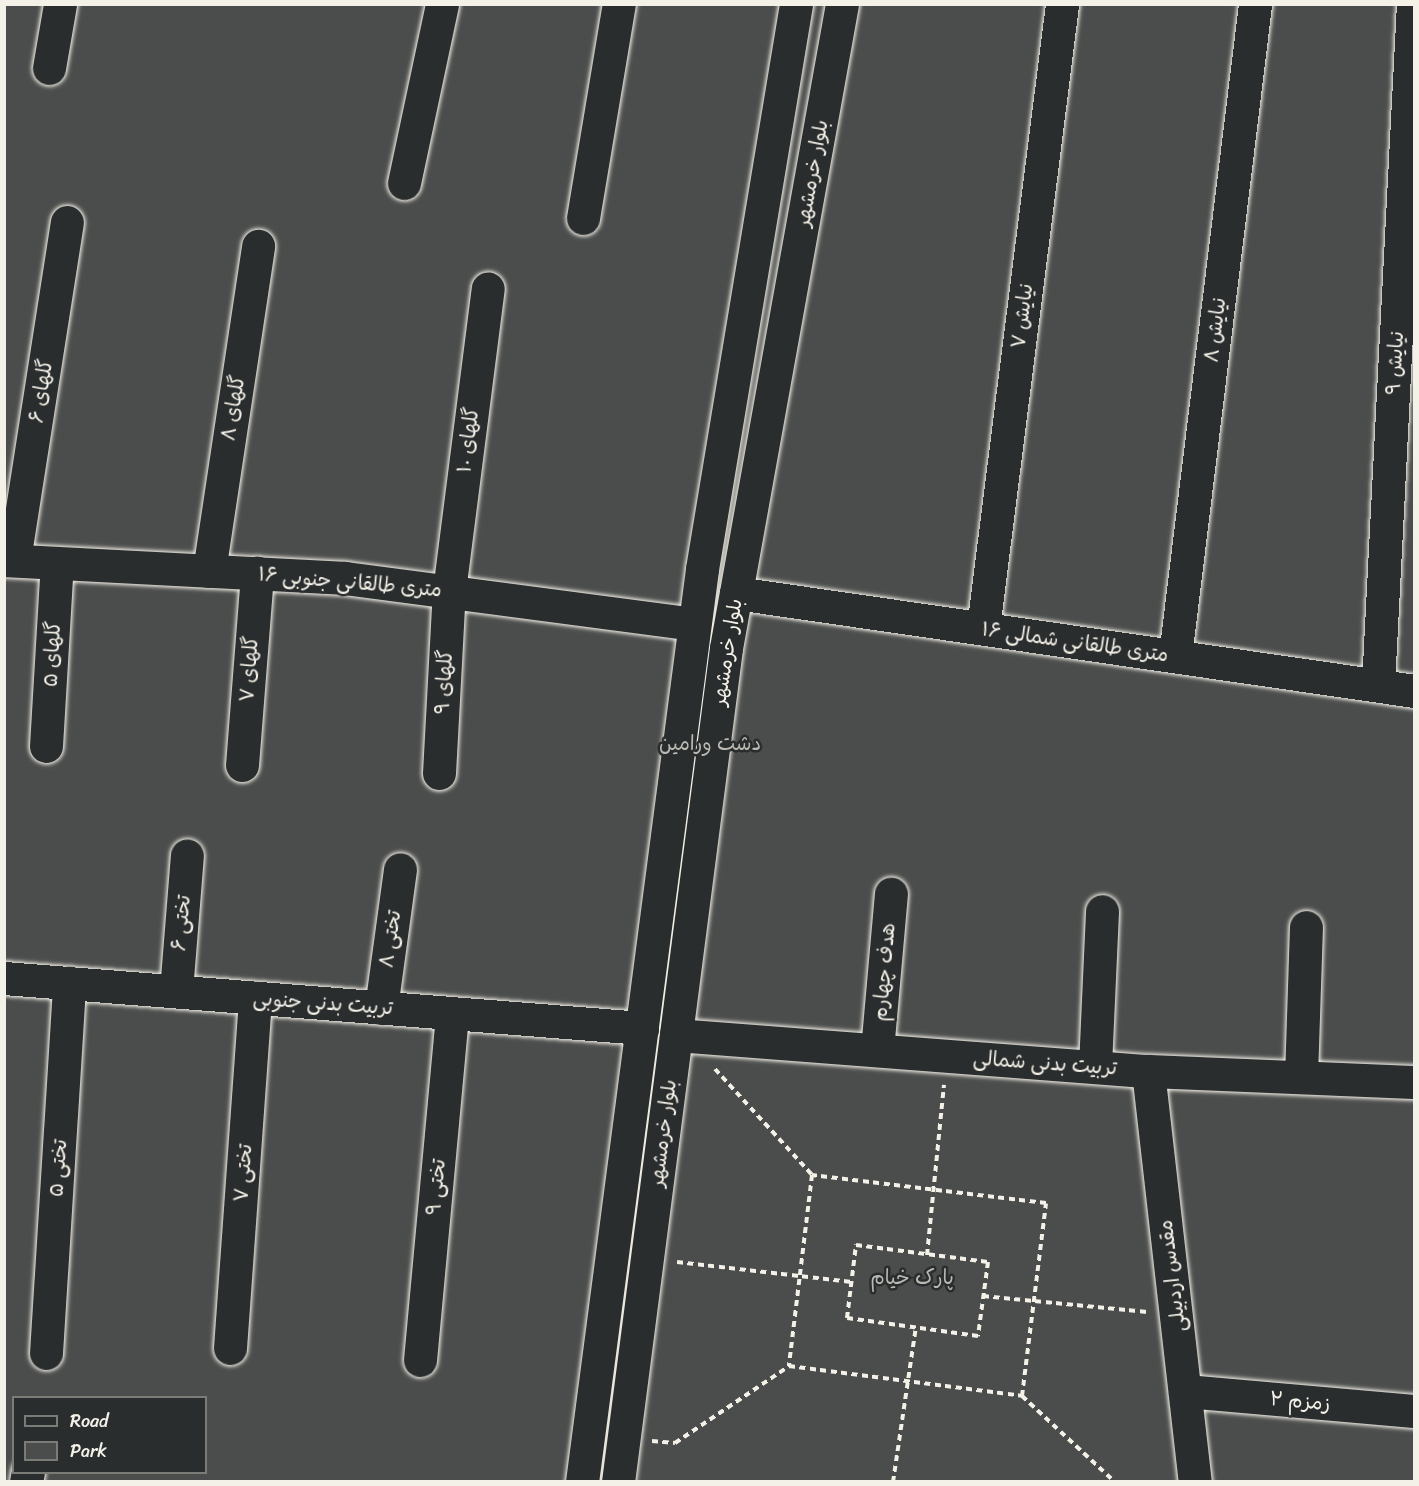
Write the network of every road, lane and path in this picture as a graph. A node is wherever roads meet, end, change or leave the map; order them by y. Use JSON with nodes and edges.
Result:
{"nodes":[{"id":1,"x":60,"y":4,"type":"edge"},
{"id":2,"x":442,"y":4,"type":"edge"},
{"id":3,"x":619,"y":4,"type":"edge"},
{"id":4,"x":796,"y":4,"type":"edge"},
{"id":5,"x":842,"y":4,"type":"edge"},
{"id":6,"x":1062,"y":4,"type":"edge"},
{"id":7,"x":1255,"y":4,"type":"edge"},
{"id":8,"x":1413,"y":4,"type":"edge"},
{"id":9,"x":49,"y":68,"type":"dead end"},
{"id":10,"x":404,"y":183,"type":"dead end"},
{"id":11,"x":583,"y":218,"type":"dead end"},
{"id":12,"x":68,"y":222,"type":"dead end"},
{"id":13,"x":258,"y":246,"type":"dead end"},
{"id":14,"x":488,"y":288,"type":"dead end"},
{"id":15,"x":9,"y":560,"type":"edge"},
{"id":16,"x":57,"y":563,"type":"junction"},
{"id":17,"x":209,"y":570,"type":"junction"},
{"id":18,"x":256,"y":573,"type":"junction"},
{"id":19,"x":449,"y":591,"type":"junction"},
{"id":20,"x":736,"y":593,"type":"junction"},
{"id":21,"x":694,"y":624,"type":"junction"},
{"id":22,"x":983,"y":628,"type":"junction"},
{"id":23,"x":1175,"y":656,"type":"junction"},
{"id":24,"x":1378,"y":685,"type":"junction"},
{"id":25,"x":1414,"y":691,"type":"edge"},
{"id":26,"x":46,"y":746,"type":"dead end"},
{"id":27,"x":242,"y":765,"type":"dead end"},
{"id":28,"x":439,"y":772,"type":"dead end"},
{"id":29,"x":187,"y":855,"type":"dead end"},
{"id":30,"x":400,"y":869,"type":"dead end"},
{"id":31,"x":891,"y":894,"type":"dead end"},
{"id":32,"x":1102,"y":911,"type":"dead end"},
{"id":33,"x":1306,"y":927,"type":"dead end"},
{"id":34,"x":4,"y":978,"type":"edge"},
{"id":35,"x":69,"y":983,"type":"junction"},
{"id":36,"x":176,"y":991,"type":"junction"},
{"id":37,"x":255,"y":998,"type":"junction"},
{"id":38,"x":381,"y":1008,"type":"junction"},
{"id":39,"x":452,"y":1013,"type":"junction"},
{"id":40,"x":642,"y":1028,"type":"junction"},
{"id":41,"x":676,"y":1035,"type":"junction"},
{"id":42,"x":878,"y":1050,"type":"junction"},
{"id":43,"x":946,"y":1056,"type":"junction"},
{"id":44,"x":1095,"y":1066,"type":"junction"},
{"id":45,"x":1148,"y":1071,"type":"junction"},
{"id":46,"x":1301,"y":1077,"type":"junction"},
{"id":47,"x":1414,"y":1082,"type":"edge"},
{"id":48,"x":812,"y":1175,"type":"junction"},
{"id":49,"x":934,"y":1189,"type":"junction"},
{"id":50,"x":927,"y":1255,"type":"junction"},
{"id":51,"x":647,"y":1259,"type":"junction"},
{"id":52,"x":800,"y":1277,"type":"junction"},
{"id":53,"x":852,"y":1282,"type":"junction"},
{"id":54,"x":983,"y":1296,"type":"junction"},
{"id":55,"x":1034,"y":1301,"type":"junction"},
{"id":56,"x":1176,"y":1314,"type":"junction"},
{"id":57,"x":916,"y":1327,"type":"junction"},
{"id":58,"x":230,"y":1348,"type":"dead end"},
{"id":59,"x":45,"y":1353,"type":"dead end"},
{"id":60,"x":420,"y":1360,"type":"dead end"},
{"id":61,"x":789,"y":1366,"type":"junction"},
{"id":62,"x":908,"y":1381,"type":"junction"},
{"id":63,"x":1185,"y":1391,"type":"junction"},
{"id":64,"x":1022,"y":1395,"type":"junction"},
{"id":65,"x":1414,"y":1411,"type":"edge"},
{"id":66,"x":624,"y":1438,"type":"junction"},
{"id":67,"x":582,"y":1482,"type":"edge"},
{"id":68,"x":618,"y":1482,"type":"edge"},
{"id":69,"x":892,"y":1482,"type":"edge"},
{"id":70,"x":1115,"y":1482,"type":"edge"},
{"id":71,"x":1195,"y":1482,"type":"edge"}],
"edges":[{"from":1,"to":9,"type":"street"},
{"from":2,"to":10,"type":"street"},
{"from":3,"to":11,"type":"street"},
{"from":4,"to":21,"type":"street","name":"بلوار خرمشهر"},
{"from":5,"to":20,"type":"street","name":"بلوار خرمشهر"},
{"from":6,"to":22,"type":"street","name":"نیایش ۷"},
{"from":7,"to":23,"type":"street","name":"نیایش ۸"},
{"from":8,"to":24,"type":"street","name":"نیایش ۹"},
{"from":12,"to":15,"type":"street","name":"گلهای ۶"},
{"from":13,"to":17,"type":"street","name":"گلهای ۸"},
{"from":14,"to":19,"type":"street","name":"گلهای ۱۰"},
{"from":15,"to":16,"type":"street","name":"۱۶ متری طالقانی جنوبی"},
{"from":16,"to":17,"type":"street","name":"۱۶ متری طالقانی جنوبی"},
{"from":16,"to":26,"type":"street","name":"گلهای ۵"},
{"from":17,"to":18,"type":"street","name":"۱۶ متری طالقانی جنوبی"},
{"from":18,"to":19,"type":"street","name":"۱۶ متری طالقانی جنوبی"},
{"from":18,"to":27,"type":"street","name":"گلهای ۷"},
{"from":19,"to":21,"type":"street","name":"۱۶ متری طالقانی جنوبی"},
{"from":19,"to":28,"type":"street","name":"گلهای ۹"},
{"from":20,"to":22,"type":"street","name":"۱۶ متری طالقانی شمالی"},
{"from":20,"to":41,"type":"street","name":"بلوار خرمشهر"},
{"from":21,"to":40,"type":"street","name":"بلوار خرمشهر"},
{"from":22,"to":23,"type":"street","name":"۱۶ متری طالقانی شمالی"},
{"from":23,"to":24,"type":"street","name":"۱۶ متری طالقانی شمالی"},
{"from":24,"to":25,"type":"street","name":"۱۶ متری طالقانی شمالی"},
{"from":29,"to":36,"type":"street","name":"تختی ۶"},
{"from":30,"to":38,"type":"street","name":"تختی ۸"},
{"from":31,"to":42,"type":"street","name":"هدف چهارم"},
{"from":32,"to":44,"type":"street"},
{"from":33,"to":46,"type":"street"},
{"from":34,"to":35,"type":"street","name":"تربیت بدنی جنوبی"},
{"from":35,"to":36,"type":"street","name":"تربیت بدنی جنوبی"},
{"from":35,"to":59,"type":"street","name":"تختی ۵"},
{"from":36,"to":37,"type":"street","name":"تربیت بدنی جنوبی"},
{"from":37,"to":38,"type":"street","name":"تربیت بدنی جنوبی"},
{"from":37,"to":58,"type":"street","name":"تختی ۷"},
{"from":38,"to":39,"type":"street","name":"تربیت بدنی جنوبی"},
{"from":39,"to":40,"type":"street","name":"تربیت بدنی جنوبی"},
{"from":39,"to":60,"type":"street","name":"تختی ۹"},
{"from":40,"to":67,"type":"street","name":"بلوار خرمشهر"},
{"from":41,"to":42,"type":"street","name":"تربیت بدنی شمالی"},
{"from":41,"to":48,"type":"path"},
{"from":41,"to":51,"type":"street","name":"بلوار خرمشهر"},
{"from":42,"to":43,"type":"street","name":"تربیت بدنی شمالی"},
{"from":43,"to":44,"type":"street","name":"تربیت بدنی شمالی"},
{"from":43,"to":49,"type":"path"},
{"from":44,"to":45,"type":"street","name":"تربیت بدنی شمالی"},
{"from":45,"to":46,"type":"street","name":"تربیت بدنی شمالی"},
{"from":45,"to":56,"type":"street","name":"مقدس اردبیلی"},
{"from":46,"to":47,"type":"street","name":"تربیت بدنی شمالی"},
{"from":48,"to":49,"type":"path"},
{"from":48,"to":52,"type":"path"},
{"from":49,"to":50,"type":"path"},
{"from":49,"to":55,"type":"path"},
{"from":50,"to":53,"type":"path"},
{"from":50,"to":54,"type":"path"},
{"from":51,"to":52,"type":"path"},
{"from":51,"to":66,"type":"street","name":"بلوار خرمشهر"},
{"from":52,"to":53,"type":"path"},
{"from":52,"to":61,"type":"path"},
{"from":53,"to":57,"type":"path"},
{"from":54,"to":55,"type":"path"},
{"from":54,"to":57,"type":"path"},
{"from":55,"to":56,"type":"path"},
{"from":55,"to":64,"type":"path"},
{"from":56,"to":63,"type":"street","name":"مقدس اردبیلی"},
{"from":57,"to":62,"type":"path"},
{"from":61,"to":62,"type":"path"},
{"from":61,"to":66,"type":"path"},
{"from":62,"to":64,"type":"path"},
{"from":62,"to":69,"type":"path"},
{"from":63,"to":65,"type":"street","name":"زمزم ۲"},
{"from":63,"to":71,"type":"street","name":"مقدس اردبیلی"},
{"from":64,"to":70,"type":"path"},
{"from":66,"to":68,"type":"street","name":"بلوار خرمشهر"}]}
